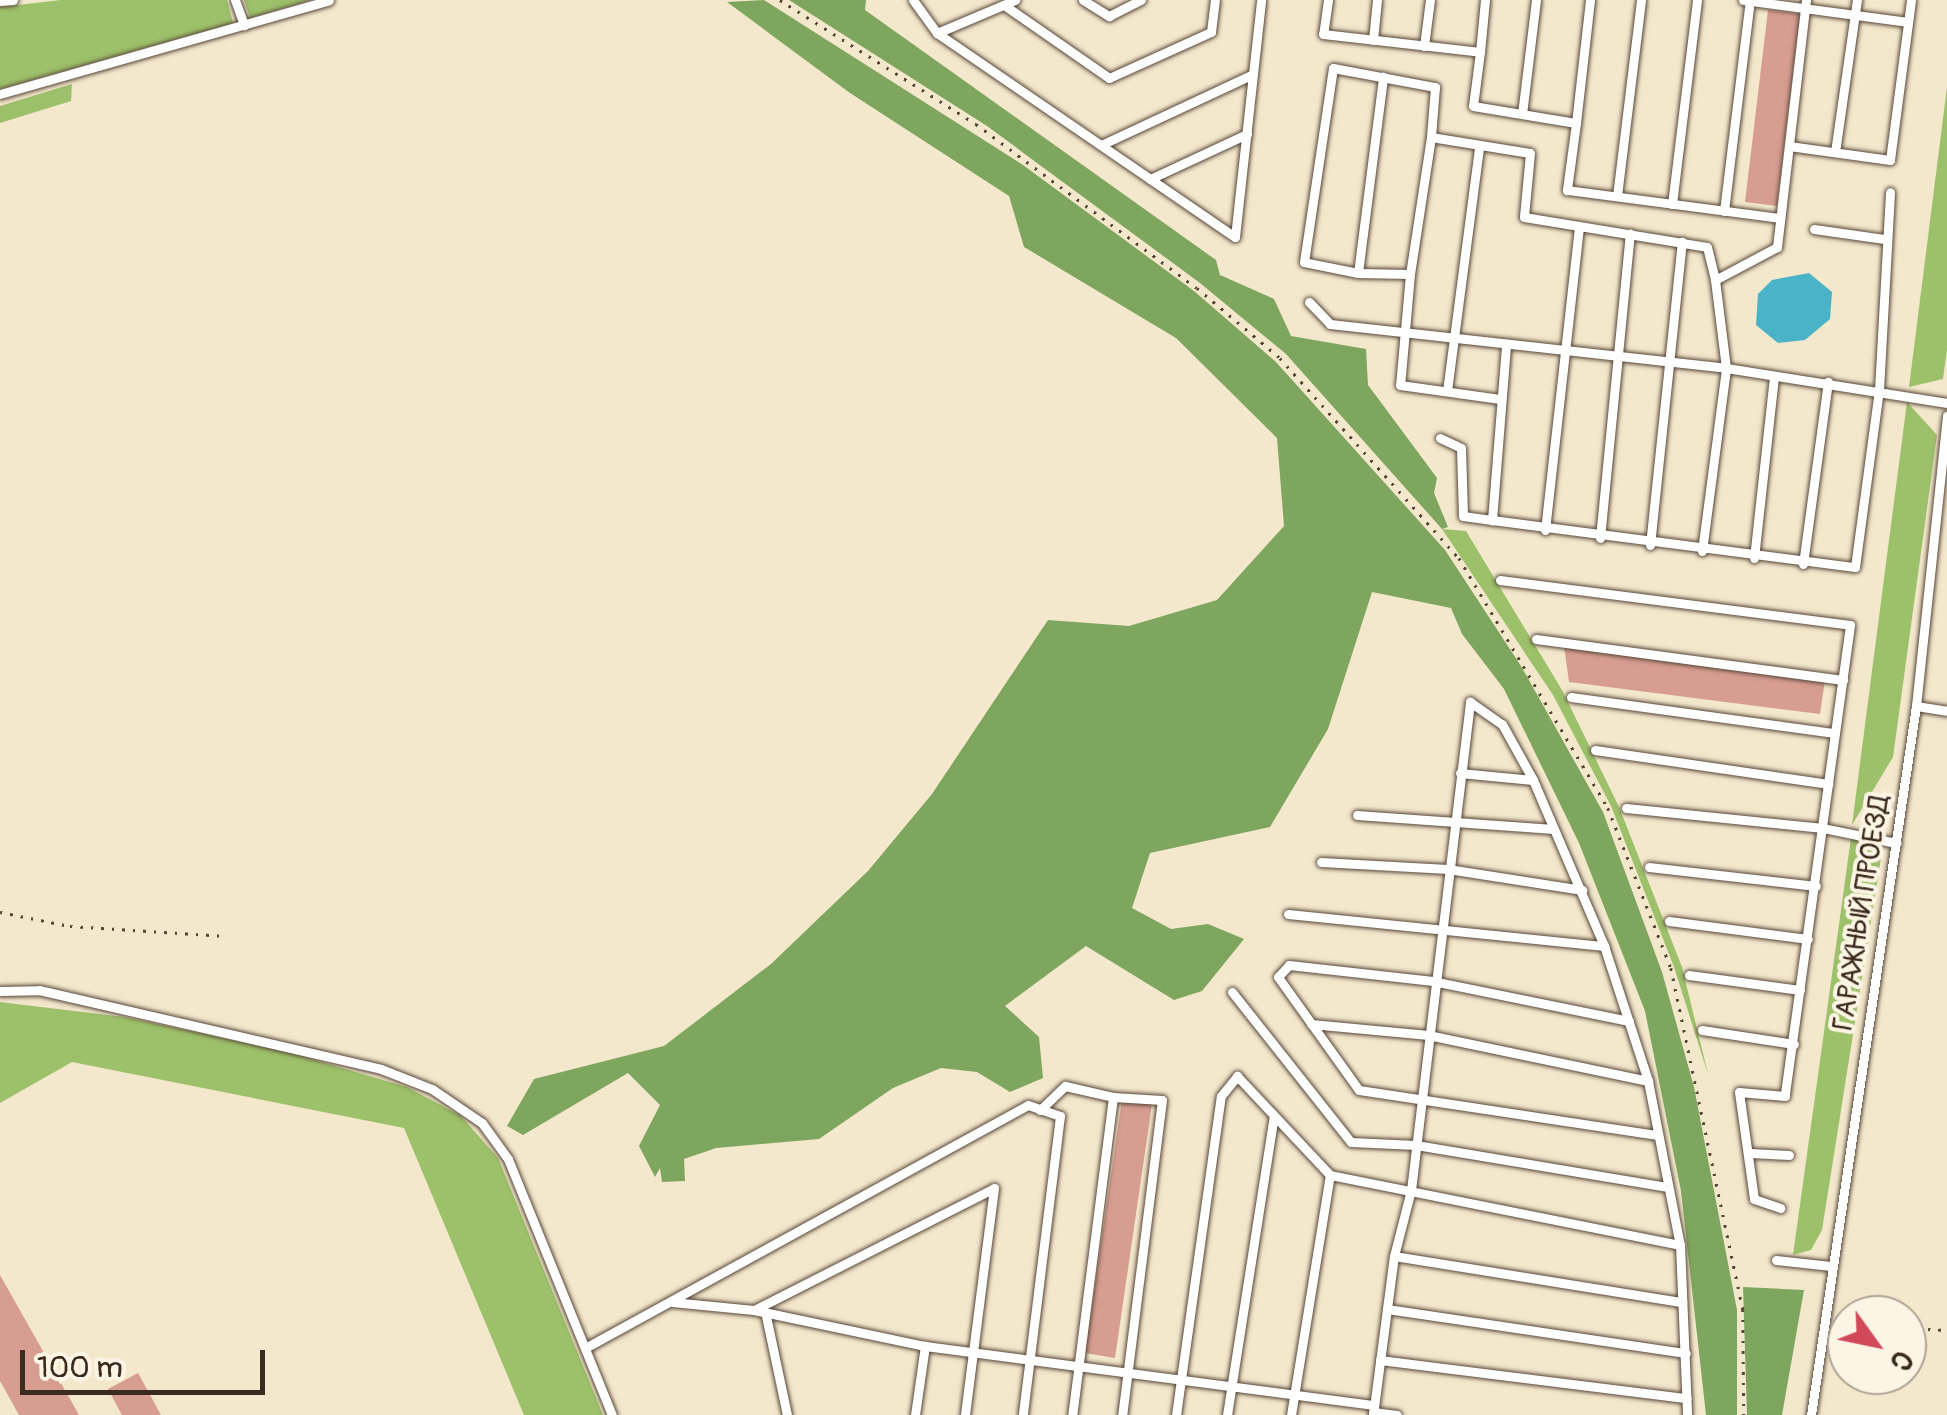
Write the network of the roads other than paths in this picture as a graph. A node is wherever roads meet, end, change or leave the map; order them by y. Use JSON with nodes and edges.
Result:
{"nodes":[{"id":1,"x":13,"y":0,"type":"edge"},
{"id":2,"x":236,"y":0,"type":"edge"},
{"id":3,"x":329,"y":0,"type":"edge"},
{"id":4,"x":913,"y":0,"type":"edge"},
{"id":5,"x":1014,"y":0,"type":"edge"},
{"id":6,"x":1082,"y":0,"type":"edge"},
{"id":7,"x":1140,"y":0,"type":"edge"},
{"id":8,"x":1215,"y":0,"type":"edge"},
{"id":9,"x":1260,"y":0,"type":"edge"},
{"id":10,"x":1328,"y":0,"type":"edge"},
{"id":11,"x":1378,"y":0,"type":"edge"},
{"id":12,"x":1430,"y":0,"type":"edge"},
{"id":13,"x":1485,"y":0,"type":"edge"},
{"id":14,"x":1536,"y":0,"type":"edge"},
{"id":15,"x":1590,"y":0,"type":"edge"},
{"id":16,"x":1640,"y":0,"type":"edge"},
{"id":17,"x":1697,"y":0,"type":"edge"},
{"id":18,"x":1748,"y":0,"type":"edge"},
{"id":19,"x":1857,"y":0,"type":"edge"},
{"id":20,"x":1910,"y":0,"type":"edge"},
{"id":21,"x":0,"y":1,"type":"edge"},
{"id":22,"x":1806,"y":4,"type":"edge"},
{"id":23,"x":1004,"y":5,"type":"junction"},
{"id":24,"x":1855,"y":15,"type":"junction"},
{"id":25,"x":1908,"y":22,"type":"junction"},
{"id":26,"x":244,"y":25,"type":"junction"},
{"id":27,"x":937,"y":33,"type":"junction"},
{"id":28,"x":1372,"y":40,"type":"junction"},
{"id":29,"x":1424,"y":46,"type":"junction"},
{"id":30,"x":1480,"y":52,"type":"junction"},
{"id":31,"x":1251,"y":75,"type":"junction"},
{"id":32,"x":1384,"y":77,"type":"junction"},
{"id":33,"x":0,"y":94,"type":"edge"},
{"id":34,"x":1522,"y":114,"type":"junction"},
{"id":35,"x":1576,"y":122,"type":"junction"},
{"id":36,"x":1246,"y":134,"type":"junction"},
{"id":37,"x":1431,"y":137,"type":"junction"},
{"id":38,"x":1101,"y":145,"type":"junction"},
{"id":39,"x":1789,"y":146,"type":"junction"},
{"id":40,"x":1479,"y":148,"type":"junction"},
{"id":41,"x":1835,"y":152,"type":"junction"},
{"id":42,"x":1150,"y":179,"type":"junction"},
{"id":43,"x":1890,"y":192,"type":"dead end"},
{"id":44,"x":1617,"y":196,"type":"junction"},
{"id":45,"x":1672,"y":204,"type":"junction"},
{"id":46,"x":1724,"y":210,"type":"junction"},
{"id":47,"x":1780,"y":218,"type":"junction"},
{"id":48,"x":1579,"y":227,"type":"junction"},
{"id":49,"x":1814,"y":230,"type":"dead end"},
{"id":50,"x":1630,"y":233,"type":"junction"},
{"id":51,"x":1884,"y":239,"type":"junction"},
{"id":52,"x":1682,"y":242,"type":"junction"},
{"id":53,"x":1358,"y":273,"type":"junction"},
{"id":54,"x":1410,"y":274,"type":"junction"},
{"id":55,"x":1715,"y":280,"type":"junction"},
{"id":56,"x":1309,"y":302,"type":"dead end"},
{"id":57,"x":1404,"y":330,"type":"junction"},
{"id":58,"x":1451,"y":338,"type":"junction"},
{"id":59,"x":1506,"y":346,"type":"junction"},
{"id":60,"x":1561,"y":348,"type":"junction"},
{"id":61,"x":1616,"y":354,"type":"junction"},
{"id":62,"x":1672,"y":362,"type":"junction"},
{"id":63,"x":1726,"y":368,"type":"junction"},
{"id":64,"x":1774,"y":376,"type":"junction"},
{"id":65,"x":1828,"y":382,"type":"junction"},
{"id":66,"x":1880,"y":390,"type":"junction"},
{"id":67,"x":1447,"y":392,"type":"junction"},
{"id":68,"x":1500,"y":399,"type":"junction"},
{"id":69,"x":1947,"y":403,"type":"edge"},
{"id":70,"x":1947,"y":416,"type":"edge"},
{"id":71,"x":1440,"y":438,"type":"dead end"},
{"id":72,"x":1492,"y":520,"type":"junction"},
{"id":73,"x":1545,"y":530,"type":"junction"},
{"id":74,"x":1600,"y":538,"type":"junction"},
{"id":75,"x":1650,"y":544,"type":"junction"},
{"id":76,"x":1702,"y":551,"type":"junction"},
{"id":77,"x":1754,"y":558,"type":"junction"},
{"id":78,"x":1803,"y":564,"type":"junction"},
{"id":79,"x":1500,"y":580,"type":"dead end"},
{"id":80,"x":1536,"y":639,"type":"dead end"},
{"id":81,"x":1843,"y":680,"type":"junction"},
{"id":82,"x":1571,"y":697,"type":"dead end"},
{"id":83,"x":1916,"y":706,"type":"junction"},
{"id":84,"x":1947,"y":711,"type":"edge"},
{"id":85,"x":1836,"y":732,"type":"junction"},
{"id":86,"x":1595,"y":750,"type":"dead end"},
{"id":87,"x":1460,"y":773,"type":"junction"},
{"id":88,"x":1533,"y":780,"type":"junction"},
{"id":89,"x":1829,"y":784,"type":"junction"},
{"id":90,"x":1626,"y":808,"type":"dead end"},
{"id":91,"x":1357,"y":815,"type":"dead end"},
{"id":92,"x":1454,"y":820,"type":"junction"},
{"id":93,"x":1823,"y":828,"type":"junction"},
{"id":94,"x":1554,"y":829,"type":"junction"},
{"id":95,"x":1896,"y":843,"type":"junction"},
{"id":96,"x":1321,"y":862,"type":"dead end"},
{"id":97,"x":1649,"y":866,"type":"dead end"},
{"id":98,"x":1448,"y":869,"type":"junction"},
{"id":99,"x":1816,"y":886,"type":"junction"},
{"id":100,"x":1582,"y":890,"type":"junction"},
{"id":101,"x":1288,"y":914,"type":"dead end"},
{"id":102,"x":1669,"y":922,"type":"dead end"},
{"id":103,"x":1441,"y":926,"type":"junction"},
{"id":104,"x":1808,"y":939,"type":"junction"},
{"id":105,"x":1604,"y":946,"type":"junction"},
{"id":106,"x":1689,"y":976,"type":"dead end"},
{"id":107,"x":1433,"y":981,"type":"junction"},
{"id":108,"x":1800,"y":990,"type":"junction"},
{"id":109,"x":0,"y":991,"type":"edge"},
{"id":110,"x":1232,"y":992,"type":"dead end"},
{"id":111,"x":1629,"y":1021,"type":"junction"},
{"id":112,"x":1312,"y":1024,"type":"junction"},
{"id":113,"x":1702,"y":1030,"type":"dead end"},
{"id":114,"x":1428,"y":1035,"type":"junction"},
{"id":115,"x":1794,"y":1044,"type":"junction"},
{"id":116,"x":1648,"y":1081,"type":"junction"},
{"id":117,"x":1420,"y":1095,"type":"junction"},
{"id":118,"x":1113,"y":1096,"type":"junction"},
{"id":119,"x":1040,"y":1110,"type":"junction"},
{"id":120,"x":1274,"y":1116,"type":"junction"},
{"id":121,"x":1658,"y":1136,"type":"junction"},
{"id":122,"x":1416,"y":1144,"type":"junction"},
{"id":123,"x":1750,"y":1153,"type":"junction"},
{"id":124,"x":1789,"y":1155,"type":"dead end"},
{"id":125,"x":1330,"y":1176,"type":"junction"},
{"id":126,"x":1667,"y":1187,"type":"junction"},
{"id":127,"x":1411,"y":1190,"type":"junction"},
{"id":128,"x":1780,"y":1208,"type":"dead end"},
{"id":129,"x":1680,"y":1245,"type":"junction"},
{"id":130,"x":1394,"y":1256,"type":"junction"},
{"id":131,"x":1776,"y":1260,"type":"dead end"},
{"id":132,"x":1831,"y":1266,"type":"junction"},
{"id":133,"x":672,"y":1302,"type":"junction"},
{"id":134,"x":1682,"y":1302,"type":"junction"},
{"id":135,"x":1386,"y":1309,"type":"junction"},
{"id":136,"x":754,"y":1310,"type":"junction"},
{"id":137,"x":766,"y":1316,"type":"junction"},
{"id":138,"x":925,"y":1346,"type":"junction"},
{"id":139,"x":585,"y":1348,"type":"junction"},
{"id":140,"x":974,"y":1352,"type":"junction"},
{"id":141,"x":1686,"y":1353,"type":"junction"},
{"id":142,"x":1031,"y":1360,"type":"junction"},
{"id":143,"x":1380,"y":1360,"type":"junction"},
{"id":144,"x":1080,"y":1364,"type":"junction"},
{"id":145,"x":1126,"y":1372,"type":"junction"},
{"id":146,"x":1181,"y":1378,"type":"junction"},
{"id":147,"x":1231,"y":1389,"type":"junction"},
{"id":148,"x":1295,"y":1393,"type":"junction"},
{"id":149,"x":1688,"y":1398,"type":"junction"},
{"id":150,"x":1373,"y":1411,"type":"edge"},
{"id":151,"x":612,"y":1415,"type":"edge"},
{"id":152,"x":787,"y":1415,"type":"edge"},
{"id":153,"x":914,"y":1415,"type":"edge"},
{"id":154,"x":965,"y":1415,"type":"edge"},
{"id":155,"x":1023,"y":1415,"type":"edge"},
{"id":156,"x":1072,"y":1415,"type":"edge"},
{"id":157,"x":1122,"y":1415,"type":"edge"},
{"id":158,"x":1176,"y":1415,"type":"edge"},
{"id":159,"x":1227,"y":1415,"type":"edge"},
{"id":160,"x":1291,"y":1415,"type":"edge"},
{"id":161,"x":1398,"y":1415,"type":"edge"},
{"id":162,"x":1687,"y":1415,"type":"edge"},
{"id":163,"x":1811,"y":1415,"type":"edge"}],
"edges":[{"from":1,"to":21,"type":"lane"},
{"from":2,"to":26,"type":"lane"},
{"from":3,"to":26,"type":"lane"},
{"from":4,"to":27,"type":"lane"},
{"from":5,"to":23,"type":"lane"},
{"from":6,"to":7,"type":"lane"},
{"from":8,"to":23,"type":"lane"},
{"from":9,"to":31,"type":"lane"},
{"from":10,"to":28,"type":"lane"},
{"from":11,"to":28,"type":"lane"},
{"from":12,"to":29,"type":"lane"},
{"from":13,"to":30,"type":"lane"},
{"from":14,"to":34,"type":"lane"},
{"from":15,"to":35,"type":"lane"},
{"from":16,"to":44,"type":"lane"},
{"from":17,"to":45,"type":"lane"},
{"from":18,"to":22,"type":"lane"},
{"from":18,"to":46,"type":"lane"},
{"from":19,"to":24,"type":"lane"},
{"from":20,"to":25,"type":"lane"},
{"from":22,"to":24,"type":"lane"},
{"from":22,"to":39,"type":"lane"},
{"from":23,"to":27,"type":"lane"},
{"from":24,"to":25,"type":"lane"},
{"from":24,"to":41,"type":"lane"},
{"from":25,"to":41,"type":"lane"},
{"from":26,"to":33,"type":"lane"},
{"from":27,"to":38,"type":"lane"},
{"from":28,"to":29,"type":"lane"},
{"from":29,"to":30,"type":"lane"},
{"from":30,"to":34,"type":"lane"},
{"from":31,"to":36,"type":"lane"},
{"from":31,"to":38,"type":"lane"},
{"from":32,"to":37,"type":"lane"},
{"from":32,"to":53,"type":"lane"},
{"from":32,"to":53,"type":"lane"},
{"from":34,"to":35,"type":"lane"},
{"from":35,"to":44,"type":"lane"},
{"from":36,"to":42,"type":"lane"},
{"from":36,"to":42,"type":"lane"},
{"from":37,"to":40,"type":"lane"},
{"from":37,"to":54,"type":"lane"},
{"from":38,"to":42,"type":"lane"},
{"from":39,"to":41,"type":"lane"},
{"from":39,"to":47,"type":"lane"},
{"from":40,"to":48,"type":"lane"},
{"from":40,"to":58,"type":"lane"},
{"from":43,"to":51,"type":"lane"},
{"from":44,"to":45,"type":"lane"},
{"from":45,"to":46,"type":"lane"},
{"from":46,"to":47,"type":"lane"},
{"from":47,"to":55,"type":"lane"},
{"from":48,"to":50,"type":"lane"},
{"from":48,"to":60,"type":"lane"},
{"from":49,"to":51,"type":"lane"},
{"from":50,"to":52,"type":"lane"},
{"from":50,"to":61,"type":"lane"},
{"from":51,"to":66,"type":"lane"},
{"from":52,"to":55,"type":"lane"},
{"from":52,"to":62,"type":"lane"},
{"from":53,"to":54,"type":"lane"},
{"from":54,"to":57,"type":"lane"},
{"from":55,"to":63,"type":"lane"},
{"from":56,"to":57,"type":"lane"},
{"from":57,"to":58,"type":"lane"},
{"from":57,"to":67,"type":"lane"},
{"from":58,"to":59,"type":"lane"},
{"from":58,"to":67,"type":"lane"},
{"from":59,"to":60,"type":"lane"},
{"from":59,"to":68,"type":"lane"},
{"from":60,"to":61,"type":"lane"},
{"from":60,"to":73,"type":"lane"},
{"from":61,"to":62,"type":"lane"},
{"from":61,"to":74,"type":"lane"},
{"from":62,"to":63,"type":"lane"},
{"from":62,"to":75,"type":"lane"},
{"from":63,"to":64,"type":"lane"},
{"from":63,"to":76,"type":"lane"},
{"from":64,"to":65,"type":"lane"},
{"from":64,"to":77,"type":"lane"},
{"from":65,"to":66,"type":"lane"},
{"from":65,"to":78,"type":"lane"},
{"from":66,"to":69,"type":"lane"},
{"from":66,"to":78,"type":"lane"},
{"from":67,"to":68,"type":"lane"},
{"from":68,"to":72,"type":"lane"},
{"from":70,"to":83,"type":"lane","name":"ГАРАЖНЫЙ ПРОЕЗД"},
{"from":71,"to":72,"type":"lane"},
{"from":72,"to":73,"type":"lane"},
{"from":73,"to":74,"type":"lane"},
{"from":74,"to":75,"type":"lane"},
{"from":75,"to":76,"type":"lane"},
{"from":76,"to":77,"type":"lane"},
{"from":77,"to":78,"type":"lane"},
{"from":79,"to":81,"type":"lane"},
{"from":80,"to":81,"type":"lane"},
{"from":81,"to":85,"type":"lane"},
{"from":82,"to":85,"type":"lane"},
{"from":83,"to":84,"type":"lane"},
{"from":83,"to":95,"type":"lane","name":"ГАРАЖНЫЙ ПРОЕЗД"},
{"from":85,"to":89,"type":"lane"},
{"from":86,"to":89,"type":"lane"},
{"from":87,"to":88,"type":"lane"},
{"from":87,"to":88,"type":"lane"},
{"from":87,"to":92,"type":"lane"},
{"from":88,"to":94,"type":"lane"},
{"from":89,"to":93,"type":"lane"},
{"from":90,"to":93,"type":"lane"},
{"from":91,"to":92,"type":"lane"},
{"from":92,"to":94,"type":"lane"},
{"from":92,"to":98,"type":"lane"},
{"from":93,"to":95,"type":"lane"},
{"from":93,"to":99,"type":"lane"},
{"from":94,"to":100,"type":"lane"},
{"from":95,"to":132,"type":"lane","name":"ГАРАЖНЫЙ ПРОЕЗД"},
{"from":96,"to":98,"type":"lane"},
{"from":97,"to":99,"type":"lane"},
{"from":98,"to":100,"type":"lane"},
{"from":98,"to":103,"type":"lane"},
{"from":99,"to":104,"type":"lane"},
{"from":100,"to":105,"type":"lane"},
{"from":101,"to":103,"type":"lane"},
{"from":102,"to":104,"type":"lane"},
{"from":103,"to":105,"type":"lane"},
{"from":103,"to":107,"type":"lane"},
{"from":104,"to":108,"type":"lane"},
{"from":105,"to":111,"type":"lane"},
{"from":106,"to":108,"type":"lane"},
{"from":107,"to":111,"type":"lane"},
{"from":107,"to":112,"type":"lane"},
{"from":107,"to":114,"type":"lane"},
{"from":108,"to":115,"type":"lane"},
{"from":109,"to":139,"type":"lane"},
{"from":110,"to":122,"type":"lane"},
{"from":111,"to":116,"type":"lane"},
{"from":112,"to":114,"type":"lane"},
{"from":112,"to":117,"type":"lane"},
{"from":113,"to":115,"type":"lane"},
{"from":114,"to":116,"type":"lane"},
{"from":114,"to":117,"type":"lane"},
{"from":115,"to":123,"type":"lane"},
{"from":116,"to":121,"type":"lane"},
{"from":117,"to":121,"type":"lane"},
{"from":117,"to":122,"type":"lane"},
{"from":118,"to":119,"type":"lane"},
{"from":118,"to":144,"type":"lane"},
{"from":118,"to":145,"type":"lane"},
{"from":119,"to":133,"type":"lane"},
{"from":119,"to":142,"type":"lane"},
{"from":120,"to":125,"type":"lane"},
{"from":120,"to":146,"type":"lane"},
{"from":120,"to":147,"type":"lane"},
{"from":121,"to":126,"type":"lane"},
{"from":122,"to":126,"type":"lane"},
{"from":122,"to":127,"type":"lane"},
{"from":123,"to":124,"type":"lane"},
{"from":123,"to":128,"type":"lane"},
{"from":125,"to":127,"type":"lane"},
{"from":125,"to":148,"type":"lane"},
{"from":126,"to":129,"type":"lane"},
{"from":127,"to":129,"type":"lane"},
{"from":127,"to":130,"type":"lane"},
{"from":129,"to":134,"type":"lane"},
{"from":130,"to":134,"type":"lane"},
{"from":130,"to":135,"type":"lane"},
{"from":131,"to":132,"type":"lane"},
{"from":132,"to":163,"type":"lane","name":"ГАРАЖНЫЙ ПРОЕЗД"},
{"from":133,"to":136,"type":"lane"},
{"from":133,"to":139,"type":"lane"},
{"from":134,"to":141,"type":"lane"},
{"from":135,"to":141,"type":"lane"},
{"from":135,"to":143,"type":"lane"},
{"from":136,"to":137,"type":"lane"},
{"from":136,"to":140,"type":"lane"},
{"from":137,"to":138,"type":"lane"},
{"from":137,"to":152,"type":"lane"},
{"from":138,"to":140,"type":"lane"},
{"from":138,"to":153,"type":"lane"},
{"from":139,"to":151,"type":"lane"},
{"from":140,"to":142,"type":"lane"},
{"from":140,"to":154,"type":"lane"},
{"from":141,"to":149,"type":"lane"},
{"from":142,"to":144,"type":"lane"},
{"from":142,"to":155,"type":"lane"},
{"from":143,"to":149,"type":"lane"},
{"from":143,"to":150,"type":"lane"},
{"from":144,"to":145,"type":"lane"},
{"from":144,"to":156,"type":"lane"},
{"from":145,"to":146,"type":"lane"},
{"from":145,"to":157,"type":"lane"},
{"from":146,"to":147,"type":"lane"},
{"from":146,"to":158,"type":"lane"},
{"from":147,"to":148,"type":"lane"},
{"from":147,"to":159,"type":"lane"},
{"from":148,"to":150,"type":"lane"},
{"from":148,"to":160,"type":"lane"},
{"from":149,"to":162,"type":"lane"},
{"from":150,"to":161,"type":"lane"}]}
